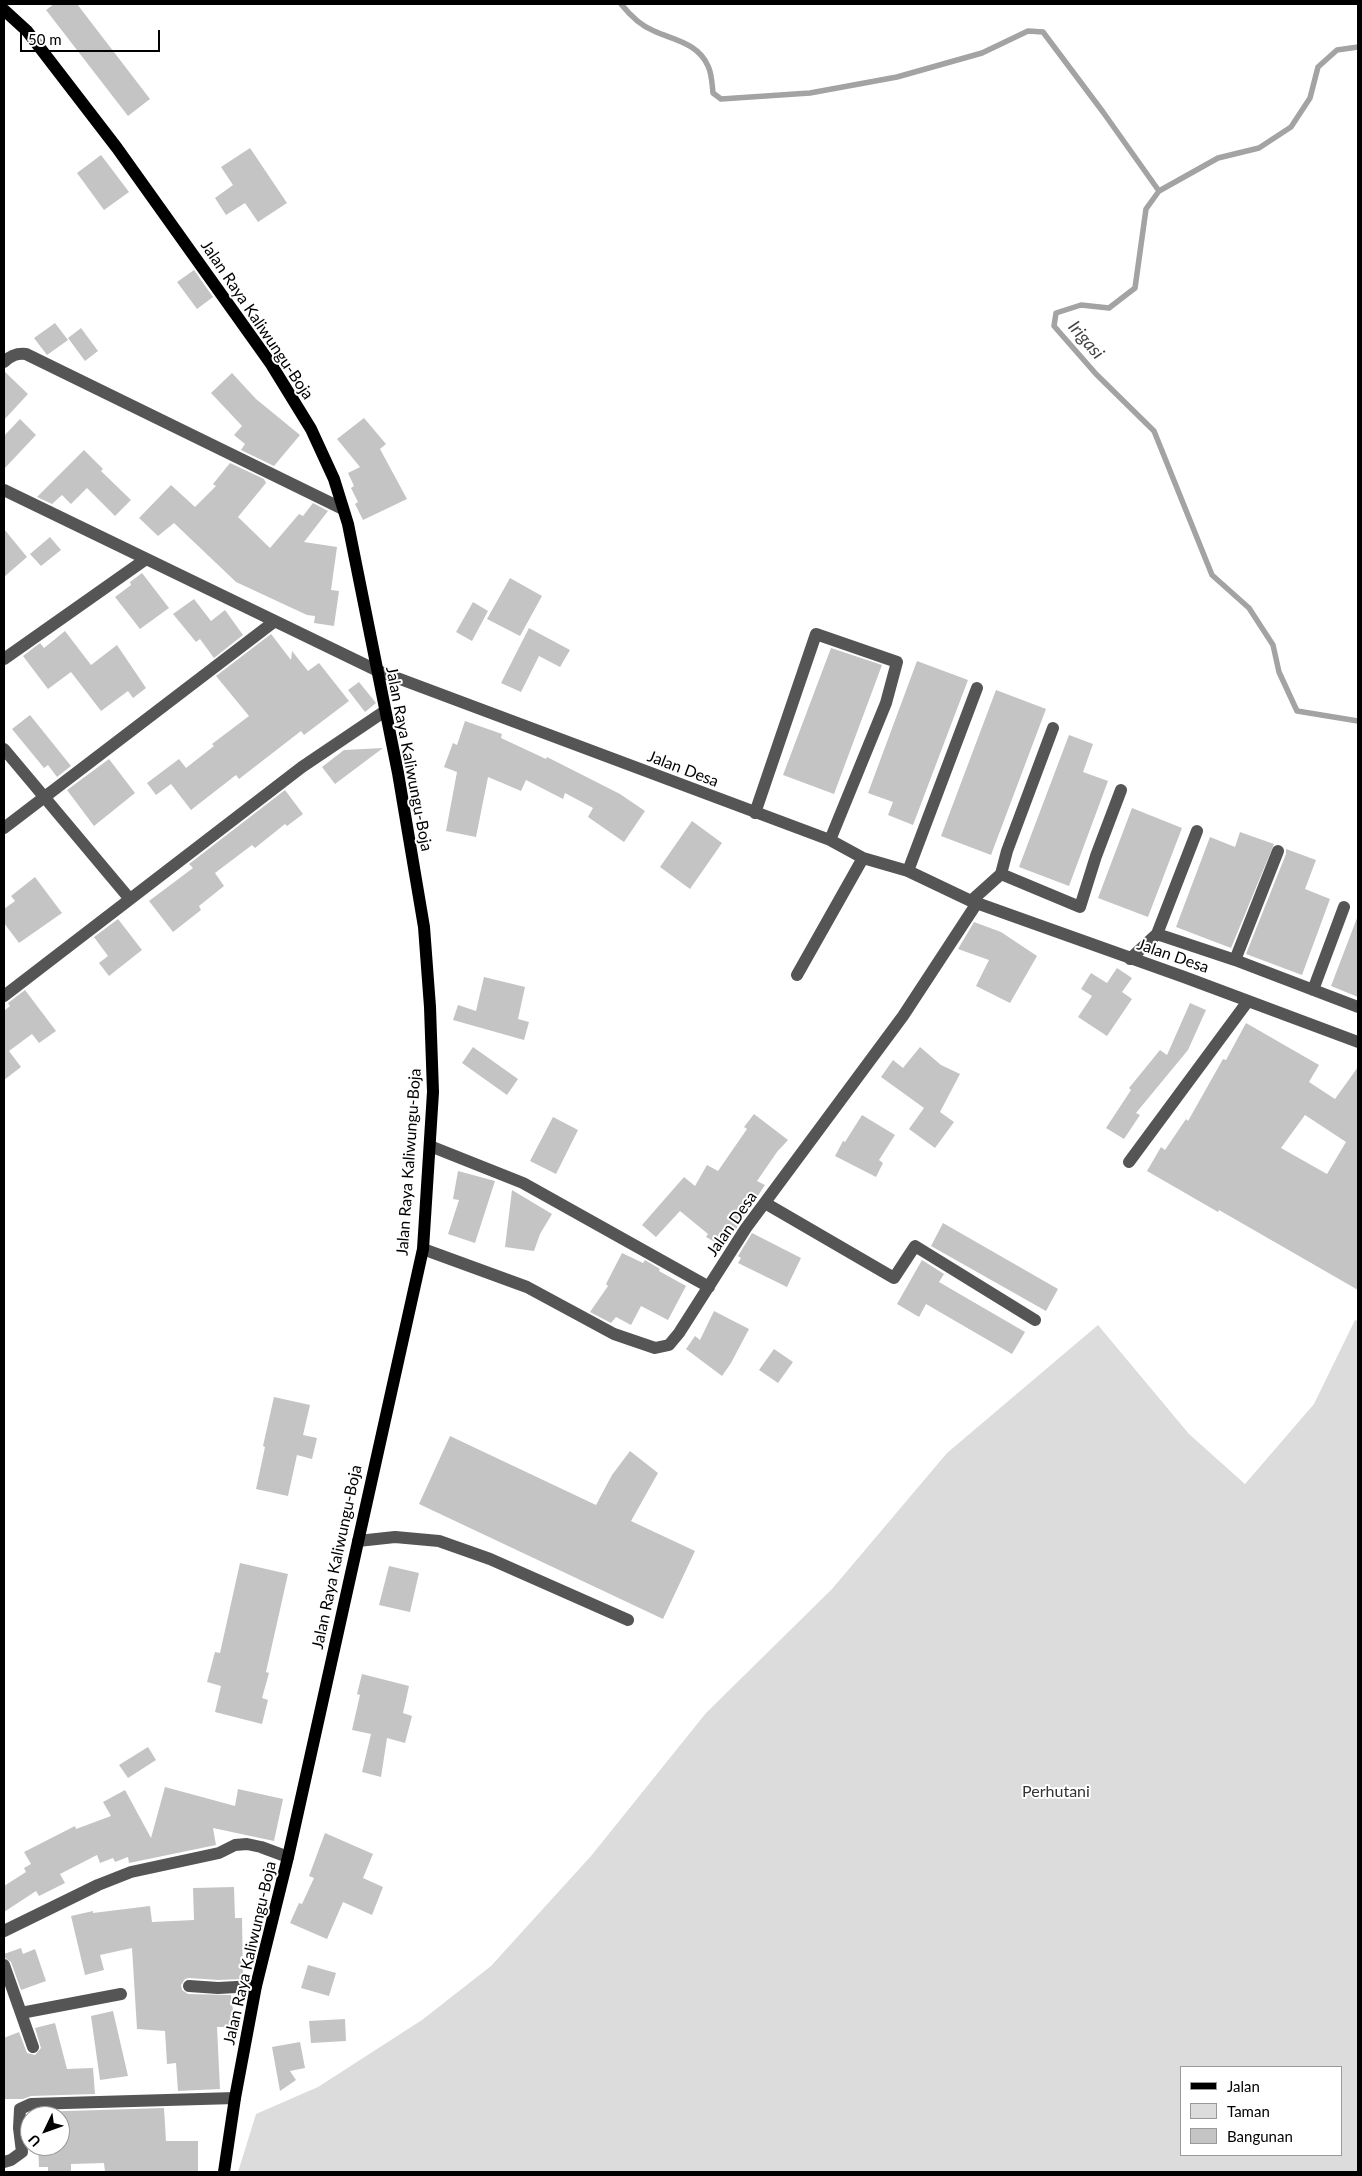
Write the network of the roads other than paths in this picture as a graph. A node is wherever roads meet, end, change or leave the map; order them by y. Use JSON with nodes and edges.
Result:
{"nodes":[{"id":1,"x":4,"y":10,"type":"edge"},
{"id":2,"x":4,"y":362,"type":"edge"},
{"id":3,"x":4,"y":490,"type":"edge"},
{"id":4,"x":343,"y":510,"type":"junction"},
{"id":5,"x":146,"y":559,"type":"junction"},
{"id":6,"x":275,"y":621,"type":"junction"},
{"id":7,"x":4,"y":659,"type":"edge"},
{"id":8,"x":376,"y":670,"type":"junction"},
{"id":9,"x":978,"y":688,"type":"dead end"},
{"id":10,"x":385,"y":711,"type":"junction"},
{"id":11,"x":1053,"y":728,"type":"dead end"},
{"id":12,"x":4,"y":749,"type":"edge"},
{"id":13,"x":1121,"y":790,"type":"dead end"},
{"id":14,"x":43,"y":797,"type":"junction"},
{"id":15,"x":755,"y":813,"type":"junction"},
{"id":16,"x":4,"y":828,"type":"edge"},
{"id":17,"x":1197,"y":831,"type":"dead end"},
{"id":18,"x":830,"y":840,"type":"junction"},
{"id":19,"x":1278,"y":851,"type":"dead end"},
{"id":20,"x":863,"y":858,"type":"junction"},
{"id":21,"x":908,"y":871,"type":"junction"},
{"id":22,"x":1000,"y":874,"type":"junction"},
{"id":23,"x":129,"y":898,"type":"junction"},
{"id":24,"x":974,"y":902,"type":"junction"},
{"id":25,"x":1344,"y":907,"type":"dead end"},
{"id":26,"x":1157,"y":934,"type":"junction"},
{"id":27,"x":1130,"y":959,"type":"junction"},
{"id":28,"x":1235,"y":960,"type":"junction"},
{"id":29,"x":797,"y":975,"type":"dead end"},
{"id":30,"x":1312,"y":990,"type":"junction"},
{"id":31,"x":4,"y":996,"type":"edge"},
{"id":32,"x":1248,"y":1001,"type":"junction"},
{"id":33,"x":1358,"y":1007,"type":"edge"},
{"id":34,"x":1358,"y":1042,"type":"edge"},
{"id":35,"x":430,"y":1146,"type":"junction"},
{"id":36,"x":1129,"y":1162,"type":"dead end"},
{"id":37,"x":765,"y":1203,"type":"junction"},
{"id":38,"x":423,"y":1249,"type":"junction"},
{"id":39,"x":709,"y":1286,"type":"junction"},
{"id":40,"x":1035,"y":1320,"type":"dead end"},
{"id":41,"x":358,"y":1541,"type":"junction"},
{"id":42,"x":628,"y":1620,"type":"dead end"},
{"id":43,"x":288,"y":1858,"type":"junction"},
{"id":44,"x":4,"y":1931,"type":"edge"},
{"id":45,"x":4,"y":1965,"type":"edge"},
{"id":46,"x":189,"y":1986,"type":"dead end"},
{"id":47,"x":256,"y":1986,"type":"junction"},
{"id":48,"x":121,"y":1994,"type":"dead end"},
{"id":49,"x":21,"y":2013,"type":"junction"},
{"id":50,"x":32,"y":2048,"type":"dead end"},
{"id":51,"x":235,"y":2098,"type":"junction"},
{"id":52,"x":4,"y":2162,"type":"edge"},
{"id":53,"x":224,"y":2172,"type":"edge"}],
"edges":[{"from":1,"to":4,"type":"main road","name":"Jalan Raya Kaliwungu-Boja"},
{"from":2,"to":4,"type":"street"},
{"from":3,"to":5,"type":"street","name":"Jalan Desa"},
{"from":4,"to":8,"type":"main road","name":"Jalan Raya Kaliwungu-Boja"},
{"from":5,"to":6,"type":"street","name":"Jalan Desa"},
{"from":5,"to":7,"type":"street"},
{"from":6,"to":8,"type":"street","name":"Jalan Desa"},
{"from":6,"to":14,"type":"street"},
{"from":8,"to":10,"type":"main road","name":"Jalan Raya Kaliwungu-Boja"},
{"from":8,"to":15,"type":"street","name":"Jalan Desa"},
{"from":9,"to":21,"type":"street"},
{"from":10,"to":23,"type":"street"},
{"from":10,"to":35,"type":"main road","name":"Jalan Raya Kaliwungu-Boja"},
{"from":11,"to":22,"type":"street"},
{"from":12,"to":14,"type":"street"},
{"from":13,"to":22,"type":"street"},
{"from":14,"to":16,"type":"street"},
{"from":14,"to":23,"type":"street"},
{"from":15,"to":18,"type":"street","name":"Jalan Desa"},
{"from":15,"to":18,"type":"street"},
{"from":17,"to":26,"type":"street"},
{"from":18,"to":20,"type":"street","name":"Jalan Desa"},
{"from":19,"to":28,"type":"street"},
{"from":20,"to":21,"type":"street","name":"Jalan Desa"},
{"from":20,"to":29,"type":"street"},
{"from":21,"to":24,"type":"street","name":"Jalan Desa"},
{"from":22,"to":24,"type":"street"},
{"from":23,"to":31,"type":"street"},
{"from":24,"to":27,"type":"street","name":"Jalan Desa"},
{"from":24,"to":37,"type":"street","name":"Jalan Desa"},
{"from":25,"to":30,"type":"street"},
{"from":26,"to":27,"type":"street"},
{"from":26,"to":28,"type":"street"},
{"from":27,"to":32,"type":"street","name":"Jalan Desa"},
{"from":28,"to":30,"type":"street"},
{"from":30,"to":33,"type":"street"},
{"from":32,"to":34,"type":"street","name":"Jalan Desa"},
{"from":32,"to":36,"type":"street"},
{"from":35,"to":38,"type":"main road","name":"Jalan Raya Kaliwungu-Boja"},
{"from":35,"to":39,"type":"street"},
{"from":37,"to":39,"type":"street","name":"Jalan Desa"},
{"from":37,"to":40,"type":"street"},
{"from":38,"to":39,"type":"street","name":"Jalan Desa"},
{"from":38,"to":41,"type":"main road","name":"Jalan Raya Kaliwungu-Boja"},
{"from":41,"to":42,"type":"street"},
{"from":41,"to":43,"type":"main road","name":"Jalan Raya Kaliwungu-Boja"},
{"from":43,"to":44,"type":"street"},
{"from":43,"to":47,"type":"main road","name":"Jalan Raya Kaliwungu-Boja"},
{"from":45,"to":49,"type":"street"},
{"from":46,"to":47,"type":"street"},
{"from":47,"to":51,"type":"main road","name":"Jalan Raya Kaliwungu-Boja"},
{"from":48,"to":49,"type":"street"},
{"from":49,"to":50,"type":"street"},
{"from":51,"to":52,"type":"street"},
{"from":51,"to":53,"type":"main road","name":"Jalan Raya Kaliwungu-Boja"}]}
